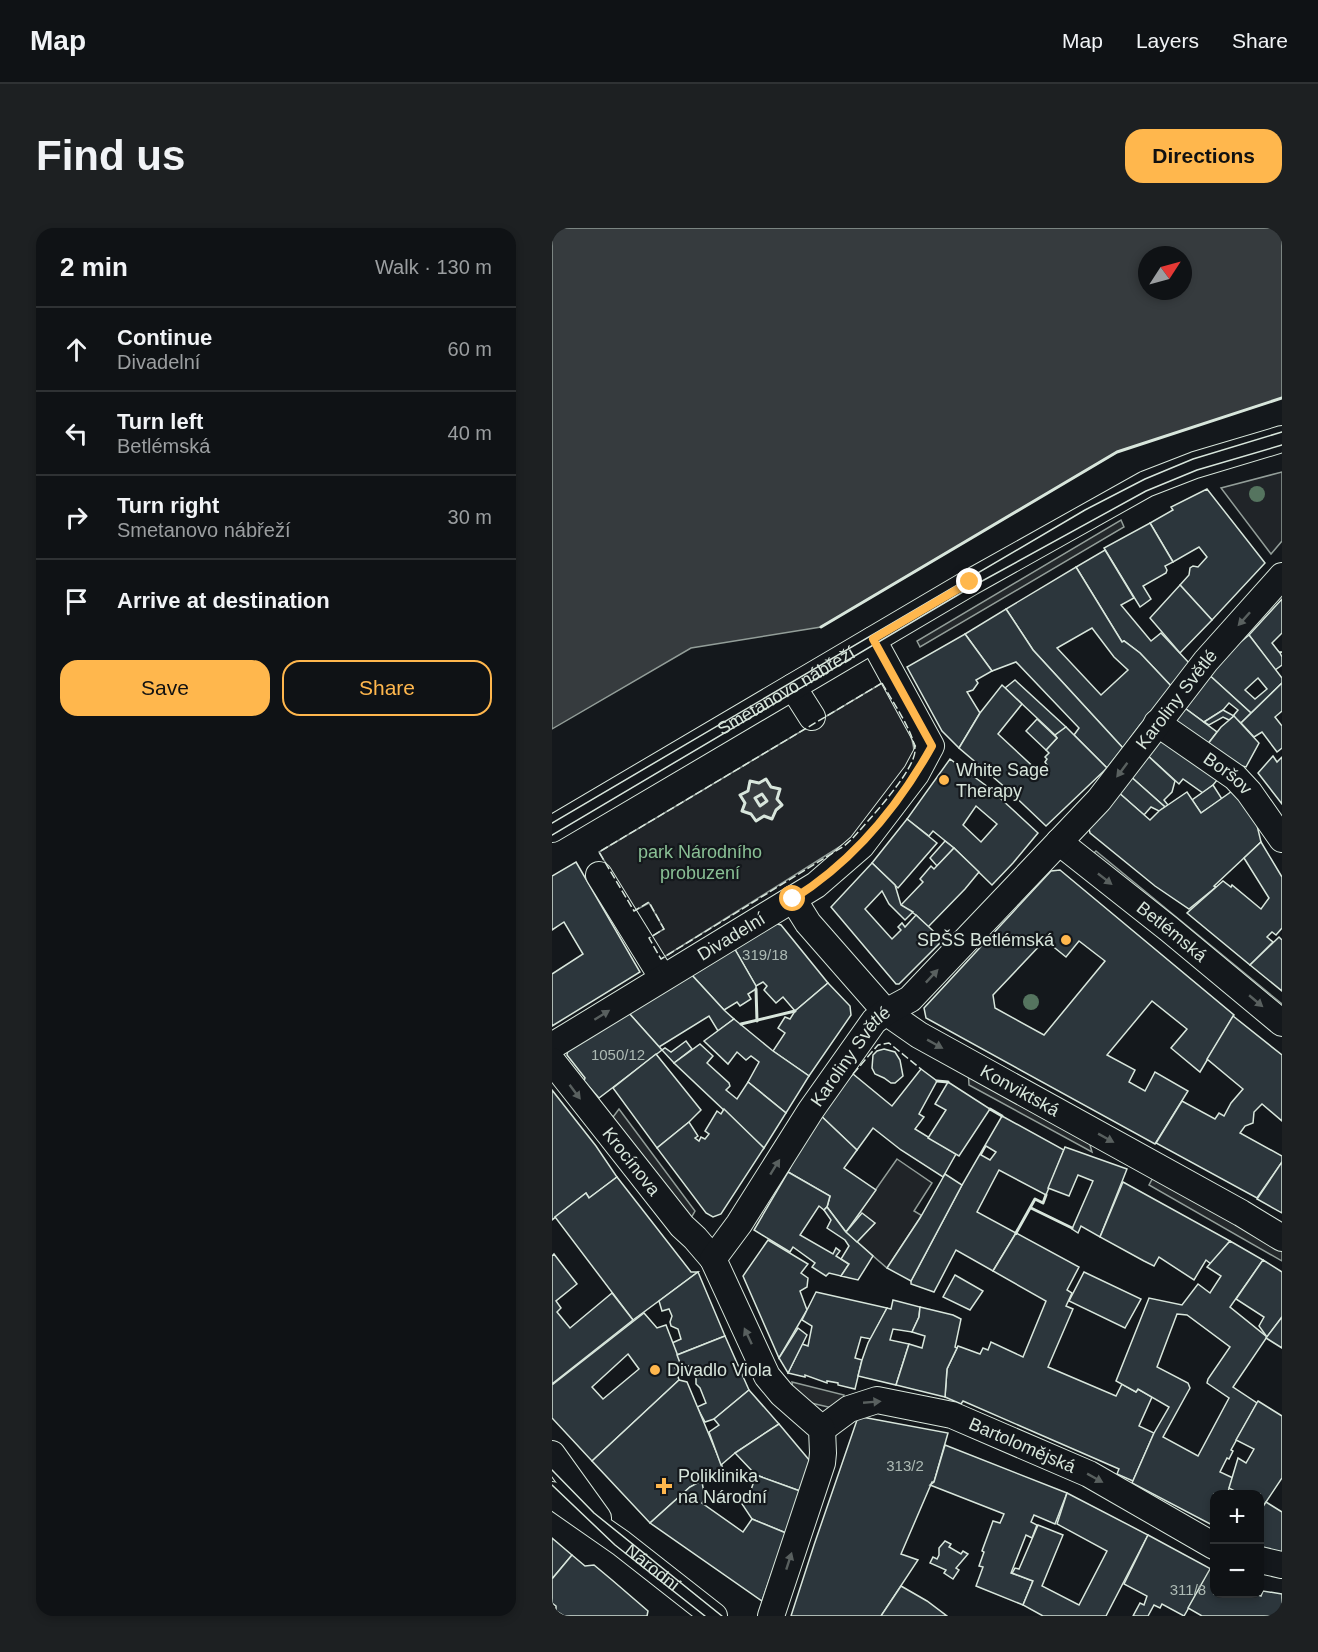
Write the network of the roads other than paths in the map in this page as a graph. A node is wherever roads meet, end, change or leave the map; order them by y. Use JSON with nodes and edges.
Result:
{"nodes":[{"id":1,"x":1282,"y":439,"type":"edge"},
{"id":2,"x":1282,"y":576,"type":"edge"},
{"id":3,"x":873,"y":639,"type":"junction"},
{"id":4,"x":793,"y":687,"type":"junction"},
{"id":5,"x":812,"y":717,"type":"dead end"},
{"id":6,"x":1157,"y":723,"type":"junction"},
{"id":7,"x":552,"y":829,"type":"edge"},
{"id":8,"x":1282,"y":839,"type":"edge"},
{"id":9,"x":1059,"y":842,"type":"junction"},
{"id":10,"x":599,"y":875,"type":"dead end"},
{"id":11,"x":793,"y":899,"type":"junction"},
{"id":12,"x":662,"y":977,"type":"junction"},
{"id":13,"x":886,"y":1012,"type":"junction"},
{"id":14,"x":1282,"y":1023,"type":"edge"},
{"id":15,"x":552,"y":1046,"type":"edge"},
{"id":16,"x":552,"y":1061,"type":"edge"},
{"id":17,"x":1282,"y":1238,"type":"edge"},
{"id":18,"x":713,"y":1259,"type":"junction"},
{"id":19,"x":822,"y":1429,"type":"junction"},
{"id":20,"x":552,"y":1455,"type":"edge"},
{"id":21,"x":552,"y":1495,"type":"edge"},
{"id":22,"x":621,"y":1543,"type":"junction"},
{"id":23,"x":1212,"y":1544,"type":"edge"},
{"id":24,"x":1264,"y":1561,"type":"edge"},
{"id":25,"x":1282,"y":1565,"type":"edge"},
{"id":26,"x":714,"y":1616,"type":"edge"},
{"id":27,"x":771,"y":1616,"type":"edge"}],
"edges":[{"from":1,"to":3,"type":"street","name":"Smetanovo nábřeží"},
{"from":2,"to":6,"type":"street","name":"Karoliny Světlé","one_way":true},
{"from":3,"to":4,"type":"street","name":"Smetanovo nábřeží"},
{"from":3,"to":11,"type":"street","name":"Divadelní"},
{"from":4,"to":5,"type":"street"},
{"from":4,"to":7,"type":"street","name":"Smetanovo nábřeží"},
{"from":6,"to":8,"type":"street","name":"Boršov"},
{"from":6,"to":9,"type":"street","name":"Karoliny Světlé","one_way":true},
{"from":13,"to":9,"type":"street","name":"Karoliny Světlé","one_way":true},
{"from":9,"to":14,"type":"street","name":"Betlémská","one_way":true},
{"from":10,"to":12,"type":"street"},
{"from":11,"to":12,"type":"street","name":"Divadelní"},
{"from":11,"to":13,"type":"street","name":"Konviktská"},
{"from":15,"to":12,"type":"street","name":"Divadelní","one_way":true},
{"from":13,"to":17,"type":"street","name":"Konviktská","one_way":true},
{"from":18,"to":13,"type":"street","name":"Karoliny Světlé","one_way":true},
{"from":16,"to":18,"type":"street","name":"Krocínova","one_way":true},
{"from":19,"to":18,"type":"street","one_way":true},
{"from":19,"to":23,"type":"street","name":"Bartolomějská","one_way":true},
{"from":27,"to":19,"type":"street","one_way":true},
{"from":20,"to":22,"type":"street","name":"Národní"},
{"from":21,"to":22,"type":"street","name":"Národní"},
{"from":22,"to":26,"type":"street","name":"Národní"},
{"from":24,"to":25,"type":"street"}]}
